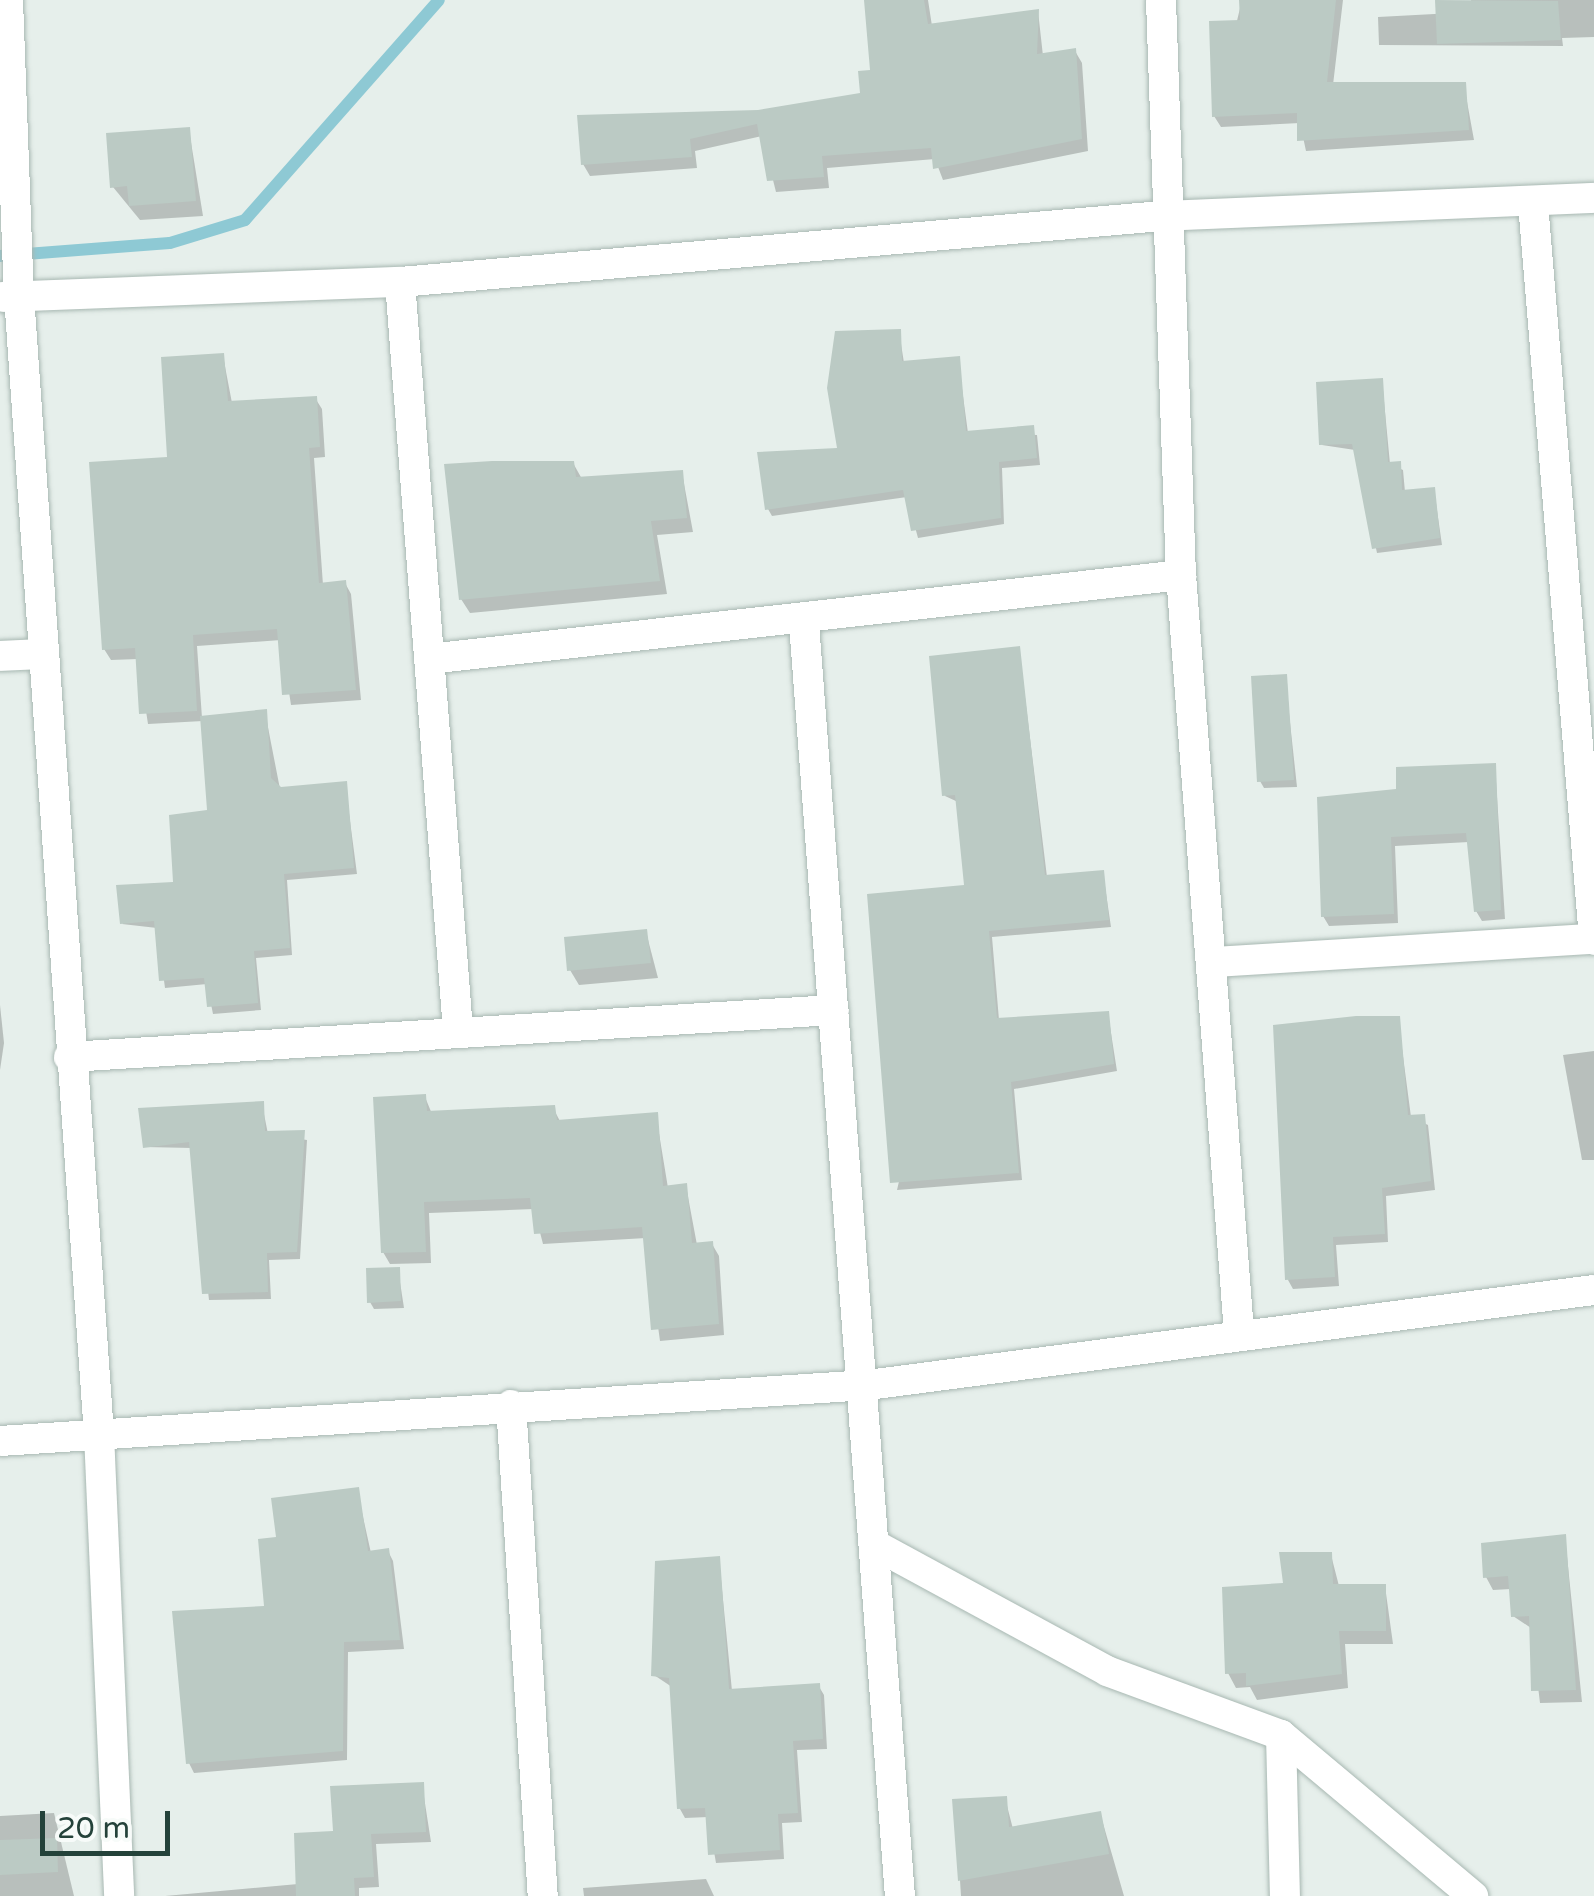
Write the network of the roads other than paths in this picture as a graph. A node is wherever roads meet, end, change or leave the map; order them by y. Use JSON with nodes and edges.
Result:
{"nodes":[{"id":1,"x":8,"y":0,"type":"edge"},
{"id":2,"x":1160,"y":0,"type":"edge"},
{"id":3,"x":1594,"y":198,"type":"edge"},
{"id":4,"x":1534,"y":203,"type":"junction"},
{"id":5,"x":1162,"y":216,"type":"junction"},
{"id":6,"x":400,"y":282,"type":"junction"},
{"id":7,"x":10,"y":297,"type":"edge"},
{"id":8,"x":1181,"y":575,"type":"junction"},
{"id":9,"x":804,"y":623,"type":"junction"},
{"id":10,"x":43,"y":654,"type":"junction"},
{"id":11,"x":0,"y":656,"type":"edge"},
{"id":12,"x":429,"y":659,"type":"junction"},
{"id":13,"x":1585,"y":709,"type":"edge"},
{"id":14,"x":1594,"y":939,"type":"edge"},
{"id":15,"x":1213,"y":962,"type":"junction"},
{"id":16,"x":834,"y":1010,"type":"junction"},
{"id":17,"x":458,"y":1030,"type":"junction"},
{"id":18,"x":69,"y":1057,"type":"junction"},
{"id":19,"x":1594,"y":1290,"type":"edge"},
{"id":20,"x":1239,"y":1333,"type":"junction"},
{"id":21,"x":868,"y":1385,"type":"junction"},
{"id":22,"x":511,"y":1405,"type":"junction"},
{"id":23,"x":99,"y":1434,"type":"junction"},
{"id":24,"x":0,"y":1442,"type":"edge"},
{"id":25,"x":877,"y":1546,"type":"junction"},
{"id":26,"x":1281,"y":1736,"type":"junction"},
{"id":27,"x":119,"y":1896,"type":"edge"},
{"id":28,"x":543,"y":1896,"type":"edge"},
{"id":29,"x":900,"y":1896,"type":"edge"},
{"id":30,"x":1285,"y":1896,"type":"edge"},
{"id":31,"x":1473,"y":1896,"type":"edge"}],
"edges":[{"from":1,"to":7,"type":"street"},
{"from":2,"to":5,"type":"street"},
{"from":3,"to":4,"type":"street"},
{"from":4,"to":5,"type":"street"},
{"from":4,"to":13,"type":"street"},
{"from":5,"to":6,"type":"street"},
{"from":5,"to":8,"type":"street"},
{"from":6,"to":7,"type":"street"},
{"from":6,"to":12,"type":"street"},
{"from":7,"to":10,"type":"street"},
{"from":8,"to":9,"type":"street"},
{"from":8,"to":15,"type":"street"},
{"from":9,"to":12,"type":"street"},
{"from":9,"to":16,"type":"street"},
{"from":10,"to":11,"type":"street"},
{"from":10,"to":18,"type":"street"},
{"from":12,"to":17,"type":"street"},
{"from":13,"to":14,"type":"street"},
{"from":14,"to":15,"type":"street"},
{"from":15,"to":20,"type":"street"},
{"from":16,"to":17,"type":"street"},
{"from":16,"to":21,"type":"street"},
{"from":17,"to":18,"type":"street"},
{"from":18,"to":23,"type":"street"},
{"from":19,"to":20,"type":"street"},
{"from":20,"to":21,"type":"street"},
{"from":21,"to":22,"type":"street"},
{"from":21,"to":25,"type":"street"},
{"from":22,"to":23,"type":"street"},
{"from":22,"to":28,"type":"street"},
{"from":23,"to":24,"type":"street"},
{"from":23,"to":27,"type":"street"},
{"from":25,"to":26,"type":"street"},
{"from":25,"to":29,"type":"street"},
{"from":26,"to":30,"type":"street"},
{"from":26,"to":31,"type":"street"}]}
